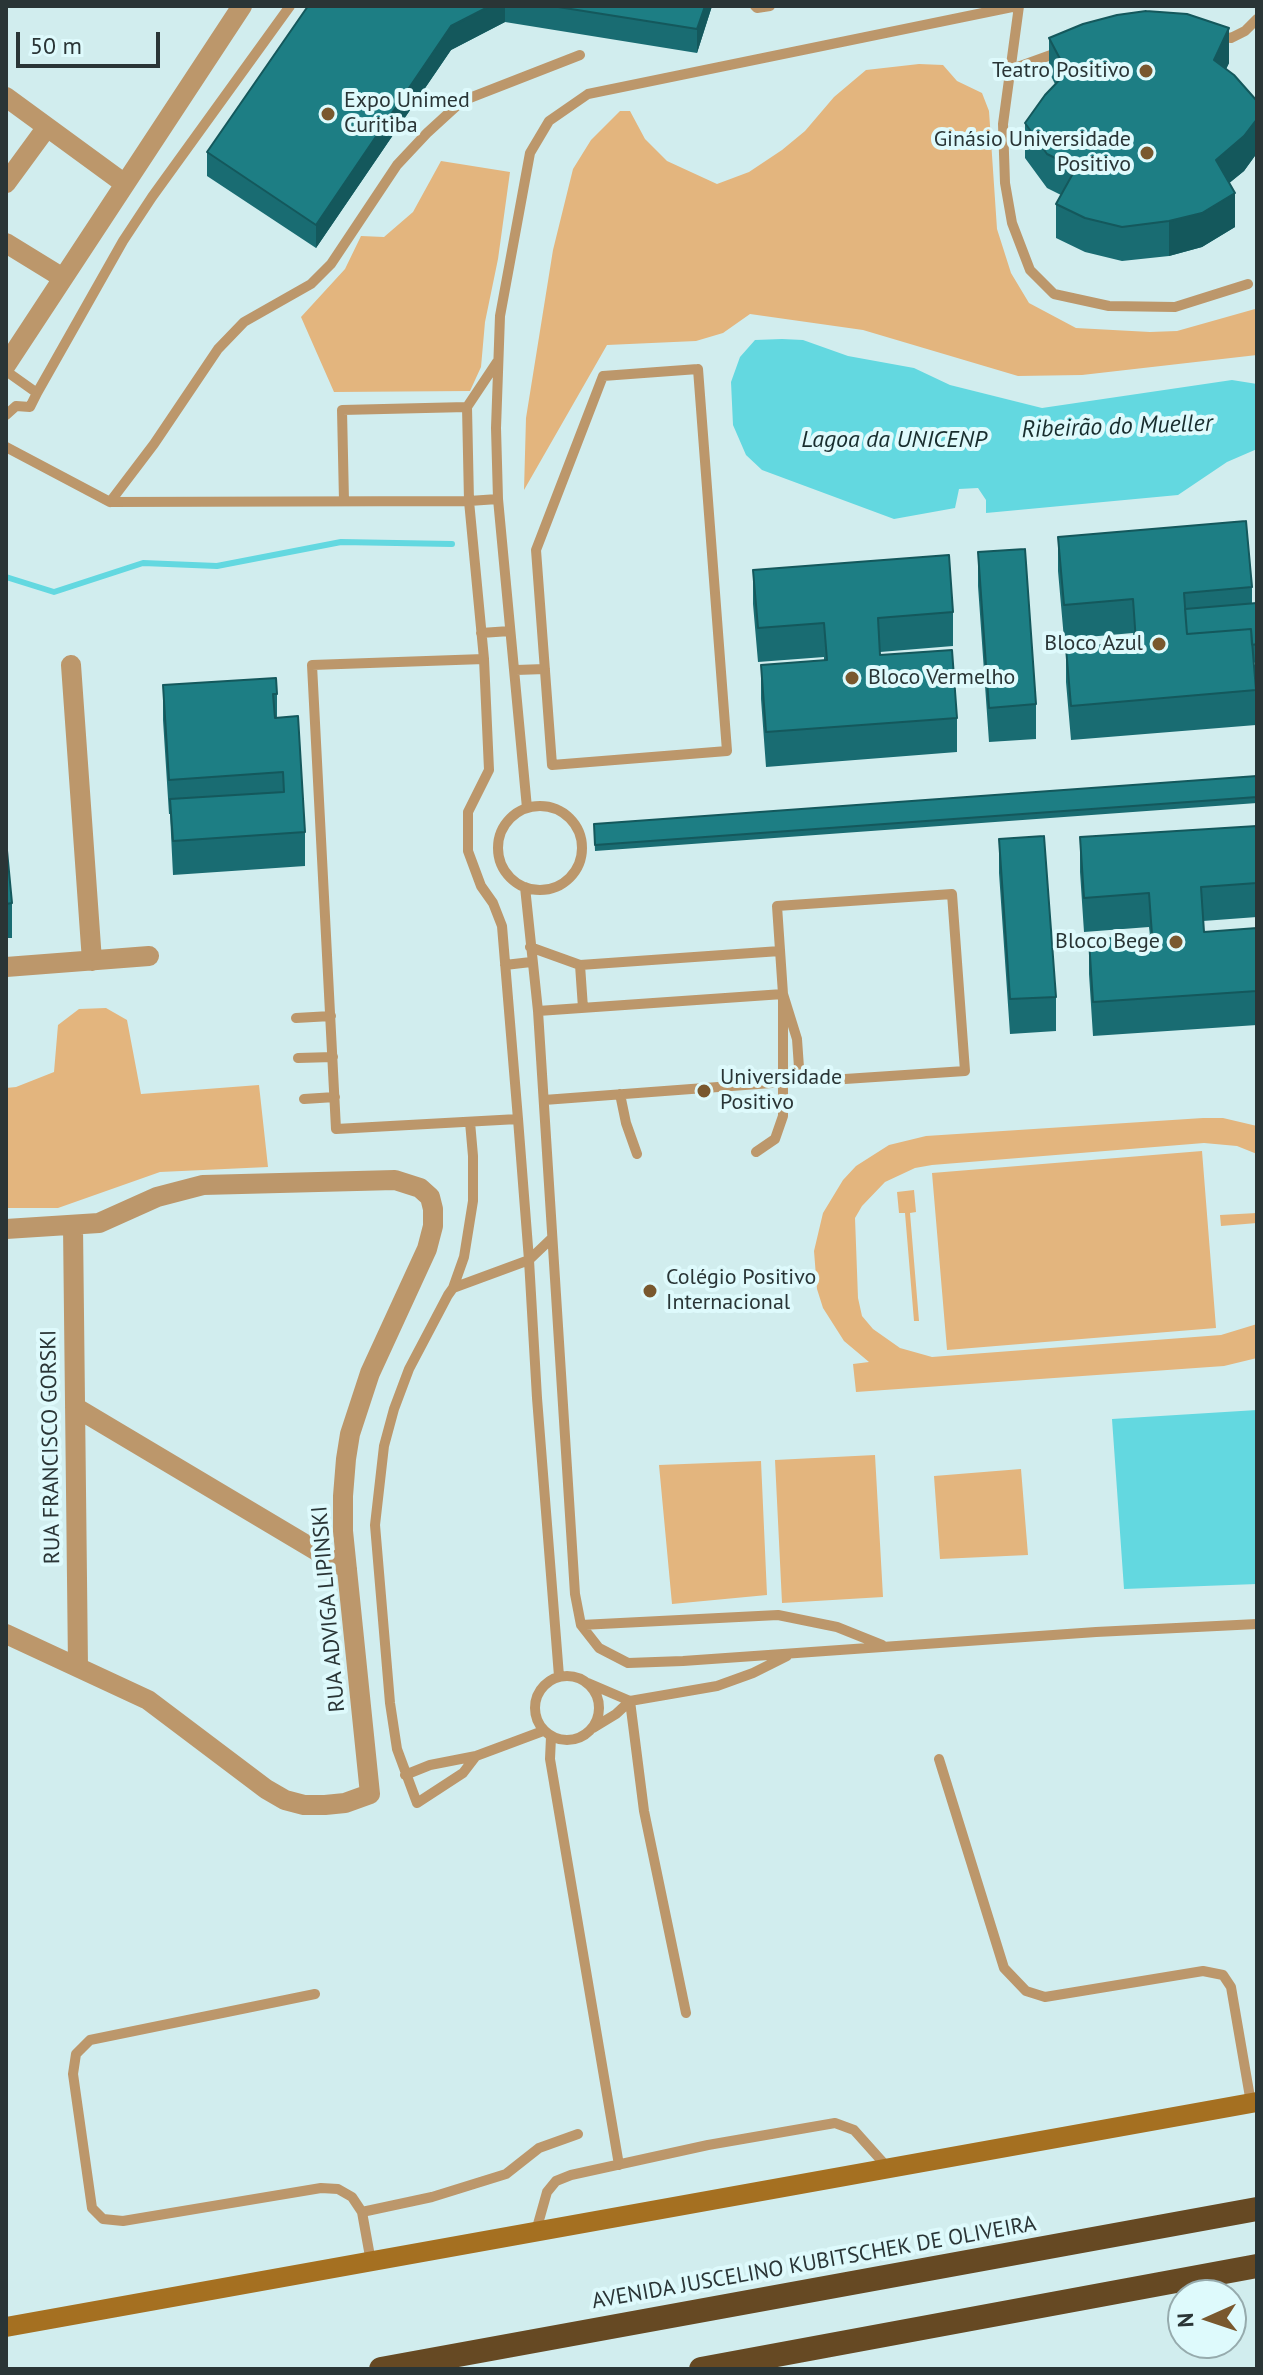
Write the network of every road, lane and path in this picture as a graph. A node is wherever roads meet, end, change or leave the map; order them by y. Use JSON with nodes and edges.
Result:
{"nodes":[{"id":1,"x":242,"y":6,"type":"edge"},
{"id":2,"x":290,"y":6,"type":"edge"},
{"id":3,"x":755,"y":6,"type":"edge"},
{"id":4,"x":770,"y":6,"type":"edge"},
{"id":5,"x":955,"y":6,"type":"edge"},
{"id":6,"x":1018,"y":6,"type":"edge"},
{"id":7,"x":957,"y":18,"type":"junction"},
{"id":8,"x":1257,"y":19,"type":"edge"},
{"id":9,"x":1209,"y":35,"type":"edge"},
{"id":10,"x":1072,"y":48,"type":"edge"},
{"id":11,"x":580,"y":55,"type":"dead end"},
{"id":12,"x":1012,"y":69,"type":"junction"},
{"id":13,"x":6,"y":97,"type":"edge"},
{"id":14,"x":47,"y":127,"type":"junction"},
{"id":15,"x":6,"y":183,"type":"edge"},
{"id":16,"x":125,"y":184,"type":"junction"},
{"id":17,"x":6,"y":243,"type":"edge"},
{"id":18,"x":63,"y":278,"type":"junction"},
{"id":19,"x":1248,"y":284,"type":"dead end"},
{"id":20,"x":497,"y":362,"type":"junction"},
{"id":21,"x":6,"y":368,"type":"edge"},
{"id":22,"x":37,"y":393,"type":"junction"},
{"id":23,"x":467,"y":407,"type":"junction"},
{"id":24,"x":6,"y":415,"type":"edge"},
{"id":25,"x":6,"y":447,"type":"edge"},
{"id":26,"x":498,"y":499,"type":"junction"},
{"id":27,"x":344,"y":501,"type":"junction"},
{"id":28,"x":469,"y":501,"type":"junction"},
{"id":29,"x":110,"y":502,"type":"junction"},
{"id":30,"x":510,"y":631,"type":"junction"},
{"id":31,"x":481,"y":633,"type":"junction"},
{"id":32,"x":484,"y":659,"type":"junction"},
{"id":33,"x":71,"y":665,"type":"dead end"},
{"id":34,"x":545,"y":669,"type":"junction"},
{"id":35,"x":516,"y":670,"type":"junction"},
{"id":36,"x":527,"y":808,"type":"junction"},
{"id":37,"x":525,"y":887,"type":"junction"},
{"id":38,"x":530,"y":947,"type":"junction"},
{"id":39,"x":780,"y":951,"type":"junction"},
{"id":40,"x":149,"y":956,"type":"dead end"},
{"id":41,"x":92,"y":961,"type":"junction"},
{"id":42,"x":531,"y":962,"type":"junction"},
{"id":43,"x":505,"y":965,"type":"junction"},
{"id":44,"x":580,"y":965,"type":"junction"},
{"id":45,"x":6,"y":967,"type":"edge"},
{"id":46,"x":783,"y":994,"type":"junction"},
{"id":47,"x":583,"y":1008,"type":"junction"},
{"id":48,"x":538,"y":1011,"type":"junction"},
{"id":49,"x":331,"y":1016,"type":"junction"},
{"id":50,"x":296,"y":1018,"type":"dead end"},
{"id":51,"x":333,"y":1057,"type":"junction"},
{"id":52,"x":298,"y":1058,"type":"dead end"},
{"id":53,"x":785,"y":1082,"type":"junction"},
{"id":54,"x":620,"y":1094,"type":"junction"},
{"id":55,"x":335,"y":1097,"type":"junction"},
{"id":56,"x":304,"y":1099,"type":"dead end"},
{"id":57,"x":544,"y":1100,"type":"junction"},
{"id":58,"x":518,"y":1119,"type":"junction"},
{"id":59,"x":470,"y":1122,"type":"junction"},
{"id":60,"x":756,"y":1152,"type":"dead end"},
{"id":61,"x":637,"y":1154,"type":"dead end"},
{"id":62,"x":73,"y":1226,"type":"junction"},
{"id":63,"x":6,"y":1229,"type":"edge"},
{"id":64,"x":552,"y":1238,"type":"junction"},
{"id":65,"x":529,"y":1260,"type":"junction"},
{"id":66,"x":453,"y":1288,"type":"junction"},
{"id":67,"x":75,"y":1407,"type":"junction"},
{"id":68,"x":347,"y":1569,"type":"junction"},
{"id":69,"x":1257,"y":1624,"type":"edge"},
{"id":70,"x":581,"y":1625,"type":"junction"},
{"id":71,"x":6,"y":1634,"type":"edge"},
{"id":72,"x":885,"y":1646,"type":"junction"},
{"id":73,"x":793,"y":1653,"type":"junction"},
{"id":74,"x":78,"y":1667,"type":"junction"},
{"id":75,"x":559,"y":1676,"type":"junction"},
{"id":76,"x":588,"y":1683,"type":"junction"},
{"id":77,"x":630,"y":1701,"type":"junction"},
{"id":78,"x":593,"y":1729,"type":"junction"},
{"id":79,"x":547,"y":1734,"type":"junction"},
{"id":80,"x":476,"y":1756,"type":"junction"},
{"id":81,"x":939,"y":1759,"type":"dead end"},
{"id":82,"x":405,"y":1775,"type":"junction"},
{"id":83,"x":315,"y":1994,"type":"dead end"},
{"id":84,"x":686,"y":2013,"type":"dead end"},
{"id":85,"x":1254,"y":2102,"type":"edge"},
{"id":86,"x":578,"y":2134,"type":"dead end"},
{"id":87,"x":619,"y":2165,"type":"junction"},
{"id":88,"x":888,"y":2168,"type":"junction"},
{"id":89,"x":1257,"y":2209,"type":"edge"},
{"id":90,"x":362,"y":2212,"type":"junction"},
{"id":91,"x":536,"y":2231,"type":"junction"},
{"id":92,"x":371,"y":2262,"type":"junction"},
{"id":93,"x":1257,"y":2266,"type":"edge"},
{"id":94,"x":6,"y":2327,"type":"edge"},
{"id":95,"x":381,"y":2369,"type":"edge"},
{"id":96,"x":701,"y":2369,"type":"edge"}],
"edges":[{"from":1,"to":16,"type":"street"},
{"from":2,"to":22,"type":"lane"},
{"from":3,"to":4,"type":"lane"},
{"from":5,"to":7,"type":"lane"},
{"from":6,"to":7,"type":"lane"},
{"from":6,"to":12,"type":"lane"},
{"from":7,"to":20,"type":"lane"},
{"from":8,"to":9,"type":"lane"},
{"from":10,"to":12,"type":"lane"},
{"from":11,"to":29,"type":"lane"},
{"from":12,"to":19,"type":"lane"},
{"from":13,"to":14,"type":"street"},
{"from":14,"to":15,"type":"street"},
{"from":14,"to":16,"type":"street"},
{"from":16,"to":18,"type":"street"},
{"from":17,"to":18,"type":"street"},
{"from":18,"to":21,"type":"street"},
{"from":20,"to":23,"type":"lane"},
{"from":20,"to":26,"type":"lane"},
{"from":21,"to":22,"type":"lane"},
{"from":22,"to":24,"type":"lane"},
{"from":23,"to":27,"type":"lane"},
{"from":23,"to":28,"type":"lane"},
{"from":25,"to":29,"type":"lane"},
{"from":26,"to":28,"type":"lane"},
{"from":26,"to":30,"type":"lane"},
{"from":27,"to":28,"type":"lane"},
{"from":27,"to":29,"type":"lane"},
{"from":28,"to":31,"type":"lane"},
{"from":30,"to":31,"type":"lane"},
{"from":30,"to":35,"type":"lane"},
{"from":31,"to":32,"type":"lane"},
{"from":32,"to":43,"type":"lane"},
{"from":32,"to":49,"type":"lane"},
{"from":33,"to":41,"type":"street"},
{"from":34,"to":34,"type":"lane"},
{"from":34,"to":35,"type":"lane"},
{"from":35,"to":36,"type":"lane"},
{"from":36,"to":37,"type":"lane"},
{"from":36,"to":37,"type":"lane"},
{"from":37,"to":38,"type":"lane"},
{"from":38,"to":42,"type":"lane"},
{"from":38,"to":44,"type":"lane"},
{"from":39,"to":44,"type":"lane"},
{"from":39,"to":46,"type":"lane"},
{"from":39,"to":46,"type":"lane"},
{"from":40,"to":41,"type":"street"},
{"from":41,"to":45,"type":"street"},
{"from":42,"to":43,"type":"lane"},
{"from":42,"to":48,"type":"lane"},
{"from":43,"to":58,"type":"lane"},
{"from":44,"to":47,"type":"lane"},
{"from":46,"to":47,"type":"lane"},
{"from":46,"to":53,"type":"lane"},
{"from":47,"to":48,"type":"lane"},
{"from":48,"to":57,"type":"lane"},
{"from":49,"to":50,"type":"lane"},
{"from":49,"to":51,"type":"lane"},
{"from":51,"to":52,"type":"lane"},
{"from":51,"to":55,"type":"lane"},
{"from":53,"to":54,"type":"lane"},
{"from":53,"to":60,"type":"lane"},
{"from":54,"to":57,"type":"lane"},
{"from":54,"to":61,"type":"lane"},
{"from":55,"to":56,"type":"lane"},
{"from":55,"to":59,"type":"lane"},
{"from":57,"to":64,"type":"lane"},
{"from":58,"to":59,"type":"lane"},
{"from":58,"to":65,"type":"lane"},
{"from":59,"to":66,"type":"lane"},
{"from":62,"to":63,"type":"street"},
{"from":62,"to":67,"type":"street","name":"RUA FRANCISCO GORSKI"},
{"from":62,"to":68,"type":"street","name":"RUA ADVIGA LIPINSKI"},
{"from":64,"to":65,"type":"lane"},
{"from":64,"to":70,"type":"lane"},
{"from":65,"to":66,"type":"lane"},
{"from":65,"to":75,"type":"lane"},
{"from":66,"to":82,"type":"lane"},
{"from":67,"to":68,"type":"street"},
{"from":67,"to":74,"type":"street","name":"RUA FRANCISCO GORSKI"},
{"from":68,"to":74,"type":"street","name":"RUA ADVIGA LIPINSKI"},
{"from":69,"to":72,"type":"lane"},
{"from":70,"to":72,"type":"lane"},
{"from":70,"to":73,"type":"lane"},
{"from":71,"to":74,"type":"street"},
{"from":72,"to":73,"type":"lane"},
{"from":73,"to":77,"type":"lane"},
{"from":75,"to":76,"type":"lane"},
{"from":75,"to":79,"type":"lane"},
{"from":76,"to":77,"type":"lane"},
{"from":76,"to":78,"type":"lane"},
{"from":77,"to":78,"type":"lane"},
{"from":77,"to":84,"type":"lane"},
{"from":78,"to":79,"type":"lane"},
{"from":79,"to":80,"type":"lane"},
{"from":79,"to":87,"type":"lane"},
{"from":80,"to":82,"type":"lane"},
{"from":80,"to":82,"type":"lane"},
{"from":81,"to":85,"type":"lane"},
{"from":83,"to":90,"type":"lane"},
{"from":85,"to":88,"type":"main road"},
{"from":86,"to":90,"type":"lane"},
{"from":87,"to":88,"type":"lane"},
{"from":87,"to":91,"type":"lane"},
{"from":88,"to":91,"type":"main road"},
{"from":89,"to":95,"type":"highway","name":"AVENIDA JUSCELINO KUBITSCHEK DE OLIVEIRA"},
{"from":90,"to":92,"type":"lane"},
{"from":91,"to":92,"type":"main road"},
{"from":92,"to":94,"type":"main road"},
{"from":93,"to":96,"type":"highway"}]}
